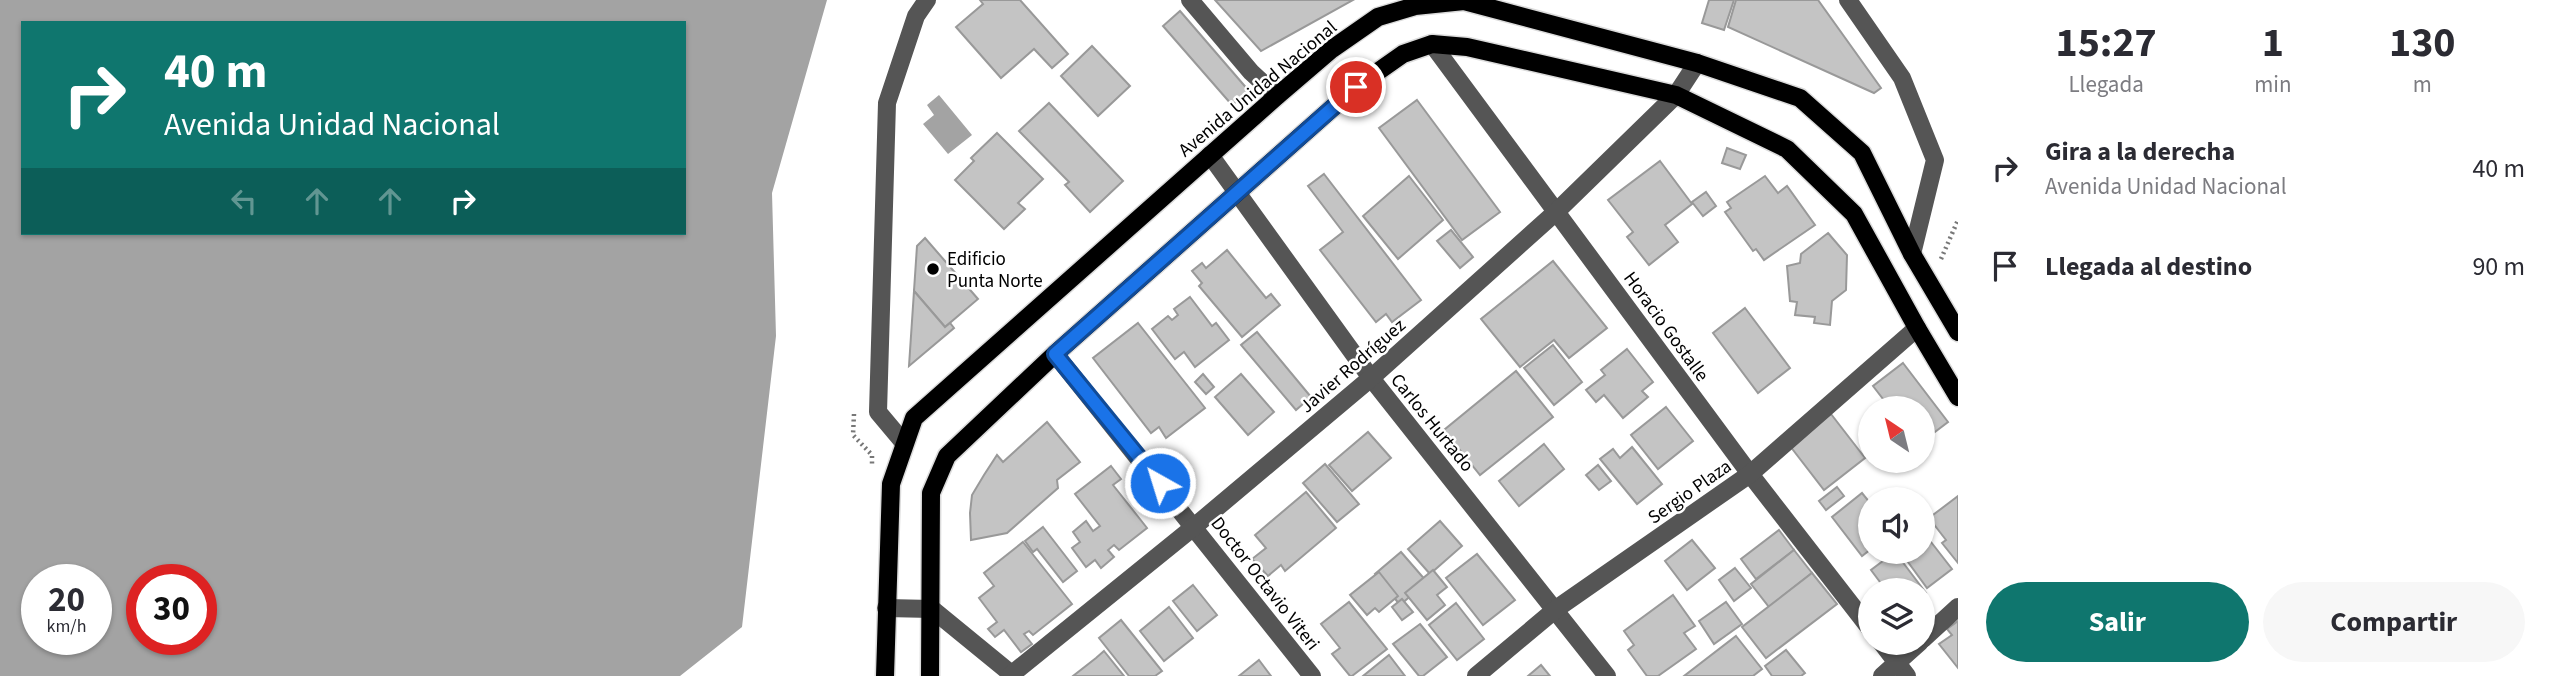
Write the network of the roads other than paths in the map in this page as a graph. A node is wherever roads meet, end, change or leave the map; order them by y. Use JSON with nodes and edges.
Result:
{"nodes":[{"id":1,"x":927,"y":0,"type":"edge"},
{"id":2,"x":1190,"y":0,"type":"edge"},
{"id":3,"x":1847,"y":0,"type":"edge"},
{"id":4,"x":1432,"y":44,"type":"junction"},
{"id":5,"x":1697,"y":64,"type":"junction"},
{"id":6,"x":1676,"y":95,"type":"junction"},
{"id":7,"x":1278,"y":96,"type":"junction"},
{"id":8,"x":1210,"y":155,"type":"junction"},
{"id":9,"x":1238,"y":192,"type":"junction"},
{"id":10,"x":1556,"y":212,"type":"junction"},
{"id":11,"x":1912,"y":254,"type":"junction"},
{"id":12,"x":1917,"y":328,"type":"junction"},
{"id":13,"x":1958,"y":332,"type":"edge"},
{"id":14,"x":1055,"y":354,"type":"junction"},
{"id":15,"x":1371,"y":378,"type":"junction"},
{"id":16,"x":1958,"y":397,"type":"edge"},
{"id":17,"x":904,"y":443,"type":"junction"},
{"id":18,"x":1750,"y":474,"type":"junction"},
{"id":19,"x":1195,"y":526,"type":"junction"},
{"id":20,"x":1958,"y":607,"type":"edge"},
{"id":21,"x":886,"y":608,"type":"junction"},
{"id":22,"x":932,"y":609,"type":"junction"},
{"id":23,"x":1556,"y":609,"type":"junction"},
{"id":24,"x":1858,"y":613,"type":"edge"},
{"id":25,"x":1935,"y":629,"type":"edge"},
{"id":26,"x":1891,"y":655,"type":"edge"},
{"id":27,"x":1912,"y":655,"type":"edge"},
{"id":28,"x":1902,"y":670,"type":"edge"},
{"id":29,"x":1013,"y":675,"type":"edge"},
{"id":30,"x":884,"y":676,"type":"edge"},
{"id":31,"x":930,"y":676,"type":"edge"},
{"id":32,"x":1312,"y":676,"type":"edge"},
{"id":33,"x":1476,"y":676,"type":"edge"},
{"id":34,"x":1606,"y":676,"type":"edge"},
{"id":35,"x":1882,"y":676,"type":"edge"}],
"edges":[{"from":1,"to":17,"type":"street"},
{"from":2,"to":7,"type":"street"},
{"from":3,"to":11,"type":"street"},
{"from":4,"to":6,"type":"main road"},
{"from":4,"to":9,"type":"main road"},
{"from":4,"to":10,"type":"street","name":"Horacio Gostalle"},
{"from":5,"to":6,"type":"street","name":"Javier Rodríguez"},
{"from":5,"to":7,"type":"main road","name":"Avenida Unidad Nacional"},
{"from":5,"to":11,"type":"main road","name":"Avenida Unidad Nacional"},
{"from":6,"to":10,"type":"street","name":"Javier Rodríguez"},
{"from":6,"to":12,"type":"main road"},
{"from":7,"to":8,"type":"main road","name":"Avenida Unidad Nacional"},
{"from":8,"to":9,"type":"street","name":"Carlos Hurtado"},
{"from":8,"to":17,"type":"main road","name":"Avenida Unidad Nacional"},
{"from":9,"to":14,"type":"main road"},
{"from":9,"to":15,"type":"street","name":"Carlos Hurtado"},
{"from":10,"to":15,"type":"street","name":"Javier Rodríguez"},
{"from":10,"to":18,"type":"street","name":"Horacio Gostalle"},
{"from":11,"to":13,"type":"main road","name":"Avenida Unidad Nacional"},
{"from":12,"to":16,"type":"main road"},
{"from":12,"to":18,"type":"street","name":"Sergio Plaza"},
{"from":14,"to":19,"type":"street","name":"Doctor Octavio Viteri"},
{"from":14,"to":22,"type":"main road"},
{"from":15,"to":19,"type":"street","name":"Javier Rodríguez"},
{"from":15,"to":23,"type":"street","name":"Carlos Hurtado"},
{"from":17,"to":21,"type":"main road","name":"Avenida Unidad Nacional"},
{"from":18,"to":23,"type":"street","name":"Sergio Plaza"},
{"from":18,"to":24,"type":"street","name":"Horacio Gostalle"},
{"from":19,"to":29,"type":"street","name":"Javier Rodríguez"},
{"from":19,"to":32,"type":"street","name":"Doctor Octavio Viteri"},
{"from":20,"to":25,"type":"street"},
{"from":21,"to":22,"type":"street"},
{"from":21,"to":30,"type":"main road","name":"Avenida Unidad Nacional"},
{"from":22,"to":29,"type":"street"},
{"from":22,"to":31,"type":"main road"},
{"from":23,"to":33,"type":"street","name":"Sergio Plaza"},
{"from":23,"to":34,"type":"street","name":"Carlos Hurtado"},
{"from":26,"to":28,"type":"street"},
{"from":27,"to":28,"type":"street"},
{"from":28,"to":35,"type":"street"}]}
